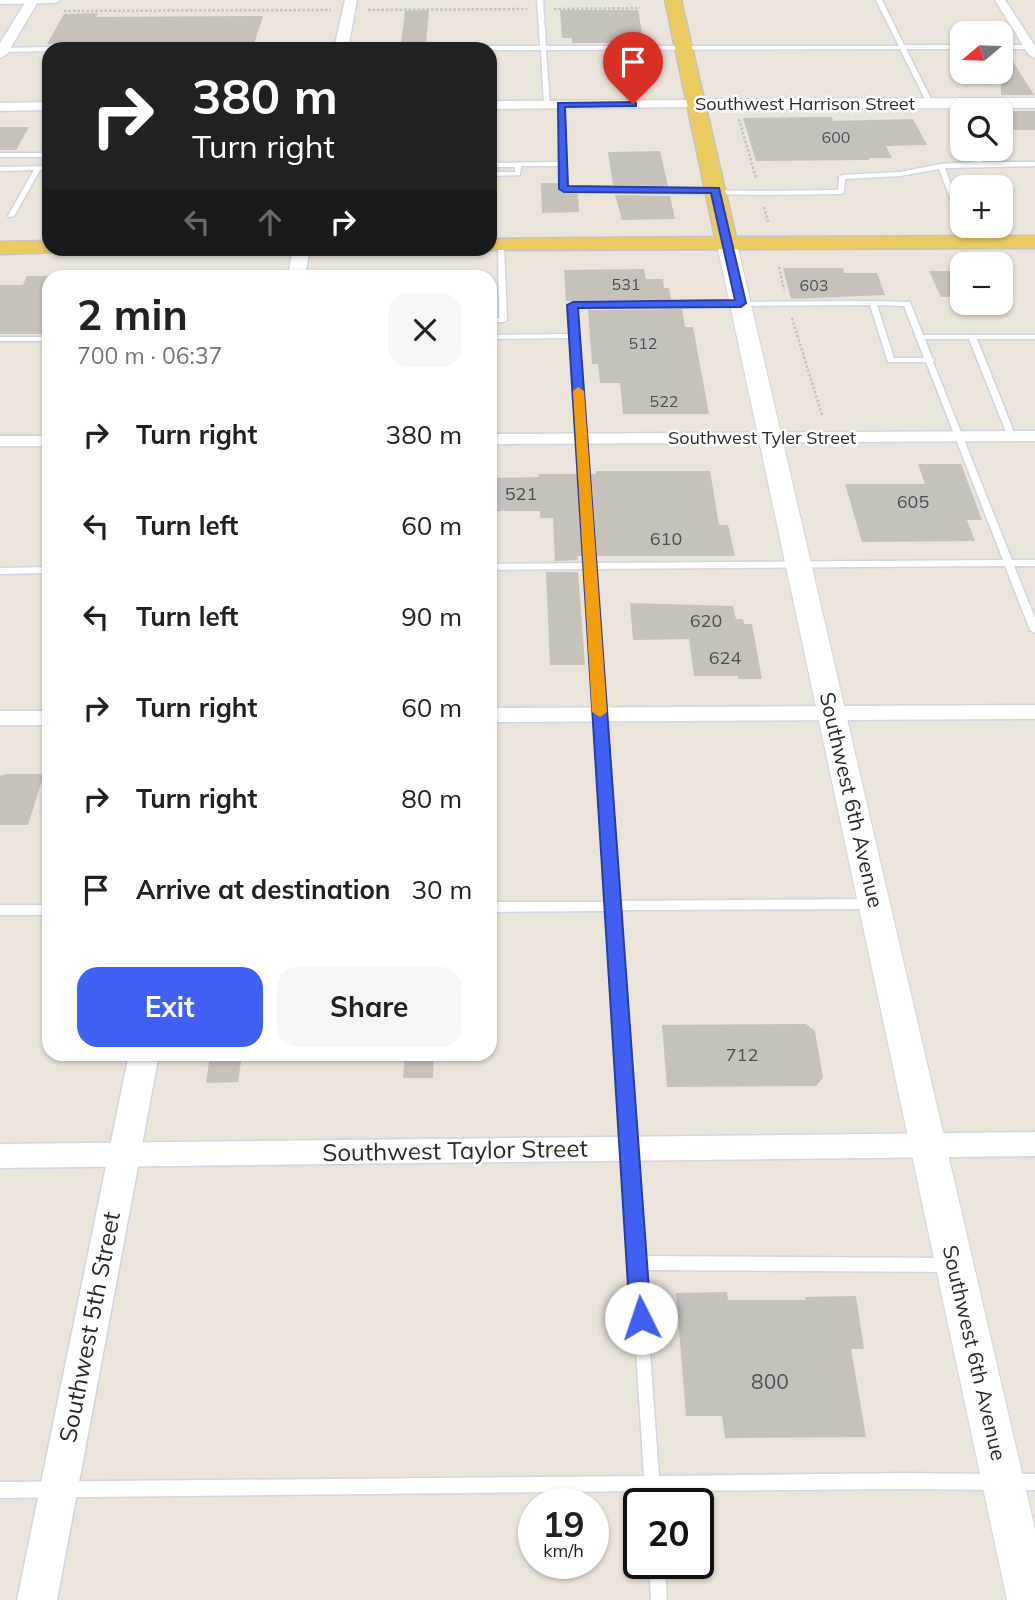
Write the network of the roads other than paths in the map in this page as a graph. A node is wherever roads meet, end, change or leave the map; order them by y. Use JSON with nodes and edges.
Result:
{"nodes":[{"id":1,"x":55,"y":0,"type":"edge"},
{"id":2,"x":540,"y":0,"type":"edge"},
{"id":3,"x":673,"y":0,"type":"edge"},
{"id":4,"x":879,"y":0,"type":"edge"},
{"id":5,"x":1000,"y":0,"type":"edge"},
{"id":6,"x":0,"y":1,"type":"edge"},
{"id":7,"x":30,"y":4,"type":"edge"},
{"id":8,"x":350,"y":5,"type":"edge"},
{"id":9,"x":342,"y":42,"type":"edge"},
{"id":10,"x":904,"y":47,"type":"junction"},
{"id":11,"x":950,"y":47,"type":"edge"},
{"id":12,"x":497,"y":48,"type":"edge"},
{"id":13,"x":544,"y":48,"type":"junction"},
{"id":14,"x":684,"y":48,"type":"junction"},
{"id":15,"x":42,"y":49,"type":"edge"},
{"id":16,"x":1013,"y":49,"type":"edge"},
{"id":17,"x":1,"y":51,"type":"edge"},
{"id":18,"x":1032,"y":51,"type":"edge"},
{"id":19,"x":930,"y":103,"type":"junction"},
{"id":20,"x":950,"y":103,"type":"edge"},
{"id":21,"x":1013,"y":103,"type":"edge"},
{"id":22,"x":1035,"y":103,"type":"edge"},
{"id":23,"x":696,"y":104,"type":"junction"},
{"id":24,"x":497,"y":105,"type":"edge"},
{"id":25,"x":554,"y":105,"type":"junction"},
{"id":26,"x":42,"y":106,"type":"edge"},
{"id":27,"x":0,"y":107,"type":"edge"},
{"id":28,"x":0,"y":155,"type":"edge"},
{"id":29,"x":42,"y":155,"type":"edge"},
{"id":30,"x":980,"y":161,"type":"edge"},
{"id":31,"x":563,"y":164,"type":"junction"},
{"id":32,"x":975,"y":164,"type":"junction"},
{"id":33,"x":1035,"y":164,"type":"edge"},
{"id":34,"x":497,"y":165,"type":"edge"},
{"id":35,"x":518,"y":165,"type":"junction"},
{"id":36,"x":941,"y":167,"type":"junction"},
{"id":37,"x":38,"y":168,"type":"junction"},
{"id":38,"x":42,"y":168,"type":"edge"},
{"id":39,"x":0,"y":169,"type":"edge"},
{"id":40,"x":497,"y":174,"type":"edge"},
{"id":41,"x":716,"y":190,"type":"junction"},
{"id":42,"x":950,"y":193,"type":"edge"},
{"id":43,"x":11,"y":216,"type":"dead end"},
{"id":44,"x":950,"y":231,"type":"edge"},
{"id":45,"x":1011,"y":238,"type":"edge"},
{"id":46,"x":1035,"y":242,"type":"edge"},
{"id":47,"x":727,"y":243,"type":"junction"},
{"id":48,"x":497,"y":245,"type":"edge"},
{"id":49,"x":0,"y":247,"type":"edge"},
{"id":50,"x":42,"y":247,"type":"edge"},
{"id":51,"x":496,"y":256,"type":"edge"},
{"id":52,"x":741,"y":303,"type":"junction"},
{"id":53,"x":873,"y":303,"type":"junction"},
{"id":54,"x":497,"y":320,"type":"edge"},
{"id":55,"x":575,"y":336,"type":"junction"},
{"id":56,"x":497,"y":337,"type":"edge"},
{"id":57,"x":922,"y":337,"type":"junction"},
{"id":58,"x":972,"y":337,"type":"junction"},
{"id":59,"x":1035,"y":337,"type":"edge"},
{"id":60,"x":0,"y":339,"type":"edge"},
{"id":61,"x":42,"y":339,"type":"edge"},
{"id":62,"x":931,"y":360,"type":"junction"},
{"id":63,"x":1035,"y":436,"type":"edge"},
{"id":64,"x":959,"y":437,"type":"junction"},
{"id":65,"x":1012,"y":437,"type":"junction"},
{"id":66,"x":582,"y":438,"type":"junction"},
{"id":67,"x":771,"y":438,"type":"junction"},
{"id":68,"x":497,"y":439,"type":"edge"},
{"id":69,"x":0,"y":441,"type":"edge"},
{"id":70,"x":42,"y":441,"type":"edge"},
{"id":71,"x":1010,"y":563,"type":"junction"},
{"id":72,"x":1035,"y":563,"type":"edge"},
{"id":73,"x":799,"y":565,"type":"junction"},
{"id":74,"x":590,"y":566,"type":"junction"},
{"id":75,"x":497,"y":567,"type":"edge"},
{"id":76,"x":42,"y":570,"type":"edge"},
{"id":77,"x":0,"y":571,"type":"edge"},
{"id":78,"x":1035,"y":631,"type":"edge"},
{"id":79,"x":832,"y":712,"type":"junction"},
{"id":80,"x":1035,"y":712,"type":"edge"},
{"id":81,"x":600,"y":714,"type":"junction"},
{"id":82,"x":497,"y":715,"type":"edge"},
{"id":83,"x":0,"y":718,"type":"edge"},
{"id":84,"x":42,"y":718,"type":"edge"},
{"id":85,"x":874,"y":904,"type":"junction"},
{"id":86,"x":497,"y":907,"type":"edge"},
{"id":87,"x":613,"y":907,"type":"junction"},
{"id":88,"x":0,"y":910,"type":"edge"},
{"id":89,"x":42,"y":910,"type":"edge"},
{"id":90,"x":143,"y":1061,"type":"edge"},
{"id":91,"x":928,"y":1144,"type":"junction"},
{"id":92,"x":1035,"y":1144,"type":"edge"},
{"id":93,"x":629,"y":1148,"type":"junction"},
{"id":94,"x":0,"y":1156,"type":"edge"},
{"id":95,"x":124,"y":1156,"type":"junction"},
{"id":96,"x":637,"y":1262,"type":"junction"},
{"id":97,"x":955,"y":1265,"type":"junction"},
{"id":98,"x":1035,"y":1482,"type":"edge"},
{"id":99,"x":1003,"y":1483,"type":"junction"},
{"id":100,"x":652,"y":1485,"type":"junction"},
{"id":101,"x":652,"y":1488,"type":"edge"},
{"id":102,"x":0,"y":1490,"type":"edge"},
{"id":103,"x":58,"y":1490,"type":"junction"},
{"id":104,"x":658,"y":1579,"type":"edge"},
{"id":105,"x":37,"y":1600,"type":"edge"},
{"id":106,"x":659,"y":1600,"type":"edge"},
{"id":107,"x":1029,"y":1600,"type":"edge"}],
"edges":[{"from":1,"to":7,"type":"street"},
{"from":2,"to":13,"type":"lane"},
{"from":3,"to":14,"type":"main road","name":"Southwest 6th Avenue"},
{"from":4,"to":10,"type":"lane"},
{"from":5,"to":18,"type":"street"},
{"from":6,"to":7,"type":"street"},
{"from":7,"to":17,"type":"street"},
{"from":8,"to":9,"type":"street"},
{"from":10,"to":11,"type":"lane"},
{"from":10,"to":14,"type":"lane"},
{"from":10,"to":19,"type":"lane"},
{"from":12,"to":13,"type":"lane"},
{"from":13,"to":14,"type":"lane"},
{"from":13,"to":25,"type":"lane"},
{"from":14,"to":23,"type":"main road","name":"Southwest 6th Avenue"},
{"from":15,"to":17,"type":"lane"},
{"from":16,"to":18,"type":"lane"},
{"from":19,"to":20,"type":"main road","name":"Southwest Harrison Street"},
{"from":19,"to":23,"type":"main road","name":"Southwest Harrison Street"},
{"from":21,"to":22,"type":"main road","name":"Southwest Harrison Street"},
{"from":23,"to":25,"type":"street","name":"Southwest Harrison Street"},
{"from":23,"to":41,"type":"main road","name":"Southwest 6th Avenue"},
{"from":24,"to":25,"type":"street","name":"Southwest Harrison Street"},
{"from":25,"to":31,"type":"lane"},
{"from":26,"to":27,"type":"street"},
{"from":28,"to":29,"type":"lane"},
{"from":30,"to":32,"type":"lane"},
{"from":31,"to":35,"type":"lane"},
{"from":31,"to":41,"type":"lane"},
{"from":32,"to":33,"type":"lane"},
{"from":32,"to":36,"type":"lane"},
{"from":34,"to":35,"type":"lane"},
{"from":35,"to":40,"type":"lane"},
{"from":36,"to":41,"type":"lane"},
{"from":36,"to":42,"type":"lane"},
{"from":37,"to":38,"type":"lane"},
{"from":37,"to":39,"type":"lane"},
{"from":37,"to":43,"type":"lane"},
{"from":41,"to":47,"type":"main road","name":"Southwest 6th Avenue"},
{"from":44,"to":47,"type":"main road"},
{"from":45,"to":46,"type":"main road"},
{"from":47,"to":48,"type":"main road"},
{"from":47,"to":52,"type":"main road","name":"Southwest 6th Avenue"},
{"from":49,"to":50,"type":"main road"},
{"from":51,"to":54,"type":"lane"},
{"from":52,"to":53,"type":"lane"},
{"from":52,"to":55,"type":"lane"},
{"from":52,"to":67,"type":"main road","name":"Southwest 6th Avenue"},
{"from":53,"to":57,"type":"lane"},
{"from":53,"to":62,"type":"lane"},
{"from":55,"to":56,"type":"lane"},
{"from":55,"to":66,"type":"lane"},
{"from":57,"to":58,"type":"lane"},
{"from":57,"to":62,"type":"lane"},
{"from":58,"to":59,"type":"lane"},
{"from":58,"to":65,"type":"lane"},
{"from":60,"to":61,"type":"lane"},
{"from":62,"to":64,"type":"lane"},
{"from":63,"to":65,"type":"street","name":"Southwest Tyler Street"},
{"from":64,"to":65,"type":"street","name":"Southwest Tyler Street"},
{"from":64,"to":67,"type":"street","name":"Southwest Tyler Street"},
{"from":64,"to":71,"type":"lane"},
{"from":66,"to":67,"type":"street","name":"Southwest Tyler Street"},
{"from":66,"to":68,"type":"street","name":"Southwest Tyler Street"},
{"from":66,"to":74,"type":"lane"},
{"from":67,"to":73,"type":"main road","name":"Southwest 6th Avenue"},
{"from":69,"to":70,"type":"street"},
{"from":71,"to":72,"type":"lane"},
{"from":71,"to":73,"type":"lane"},
{"from":71,"to":78,"type":"lane"},
{"from":73,"to":74,"type":"lane"},
{"from":73,"to":79,"type":"main road","name":"Southwest 6th Avenue"},
{"from":74,"to":75,"type":"lane"},
{"from":74,"to":81,"type":"lane"},
{"from":76,"to":77,"type":"lane"},
{"from":79,"to":80,"type":"street"},
{"from":79,"to":81,"type":"street"},
{"from":79,"to":85,"type":"main road","name":"Southwest 6th Avenue"},
{"from":81,"to":82,"type":"street"},
{"from":81,"to":87,"type":"lane"},
{"from":83,"to":84,"type":"street"},
{"from":85,"to":87,"type":"lane"},
{"from":85,"to":91,"type":"main road","name":"Southwest 6th Avenue"},
{"from":86,"to":87,"type":"lane"},
{"from":87,"to":93,"type":"lane"},
{"from":88,"to":89,"type":"lane"},
{"from":90,"to":95,"type":"street","name":"Southwest 5th Street"},
{"from":91,"to":92,"type":"street","name":"Southwest Taylor Street"},
{"from":91,"to":93,"type":"street","name":"Southwest Taylor Street"},
{"from":91,"to":97,"type":"main road","name":"Southwest 6th Avenue"},
{"from":93,"to":95,"type":"street","name":"Southwest Taylor Street"},
{"from":93,"to":96,"type":"lane"},
{"from":94,"to":95,"type":"street","name":"Southwest Taylor Street"},
{"from":95,"to":103,"type":"street","name":"Southwest 5th Street"},
{"from":96,"to":97,"type":"lane"},
{"from":96,"to":100,"type":"lane"},
{"from":97,"to":99,"type":"main road","name":"Southwest 6th Avenue"},
{"from":98,"to":99,"type":"lane"},
{"from":99,"to":100,"type":"lane"},
{"from":99,"to":107,"type":"main road","name":"Southwest 6th Avenue"},
{"from":100,"to":101,"type":"lane"},
{"from":100,"to":103,"type":"lane"},
{"from":102,"to":103,"type":"lane"},
{"from":103,"to":105,"type":"street","name":"Southwest 5th Street"},
{"from":104,"to":106,"type":"lane"}]}
